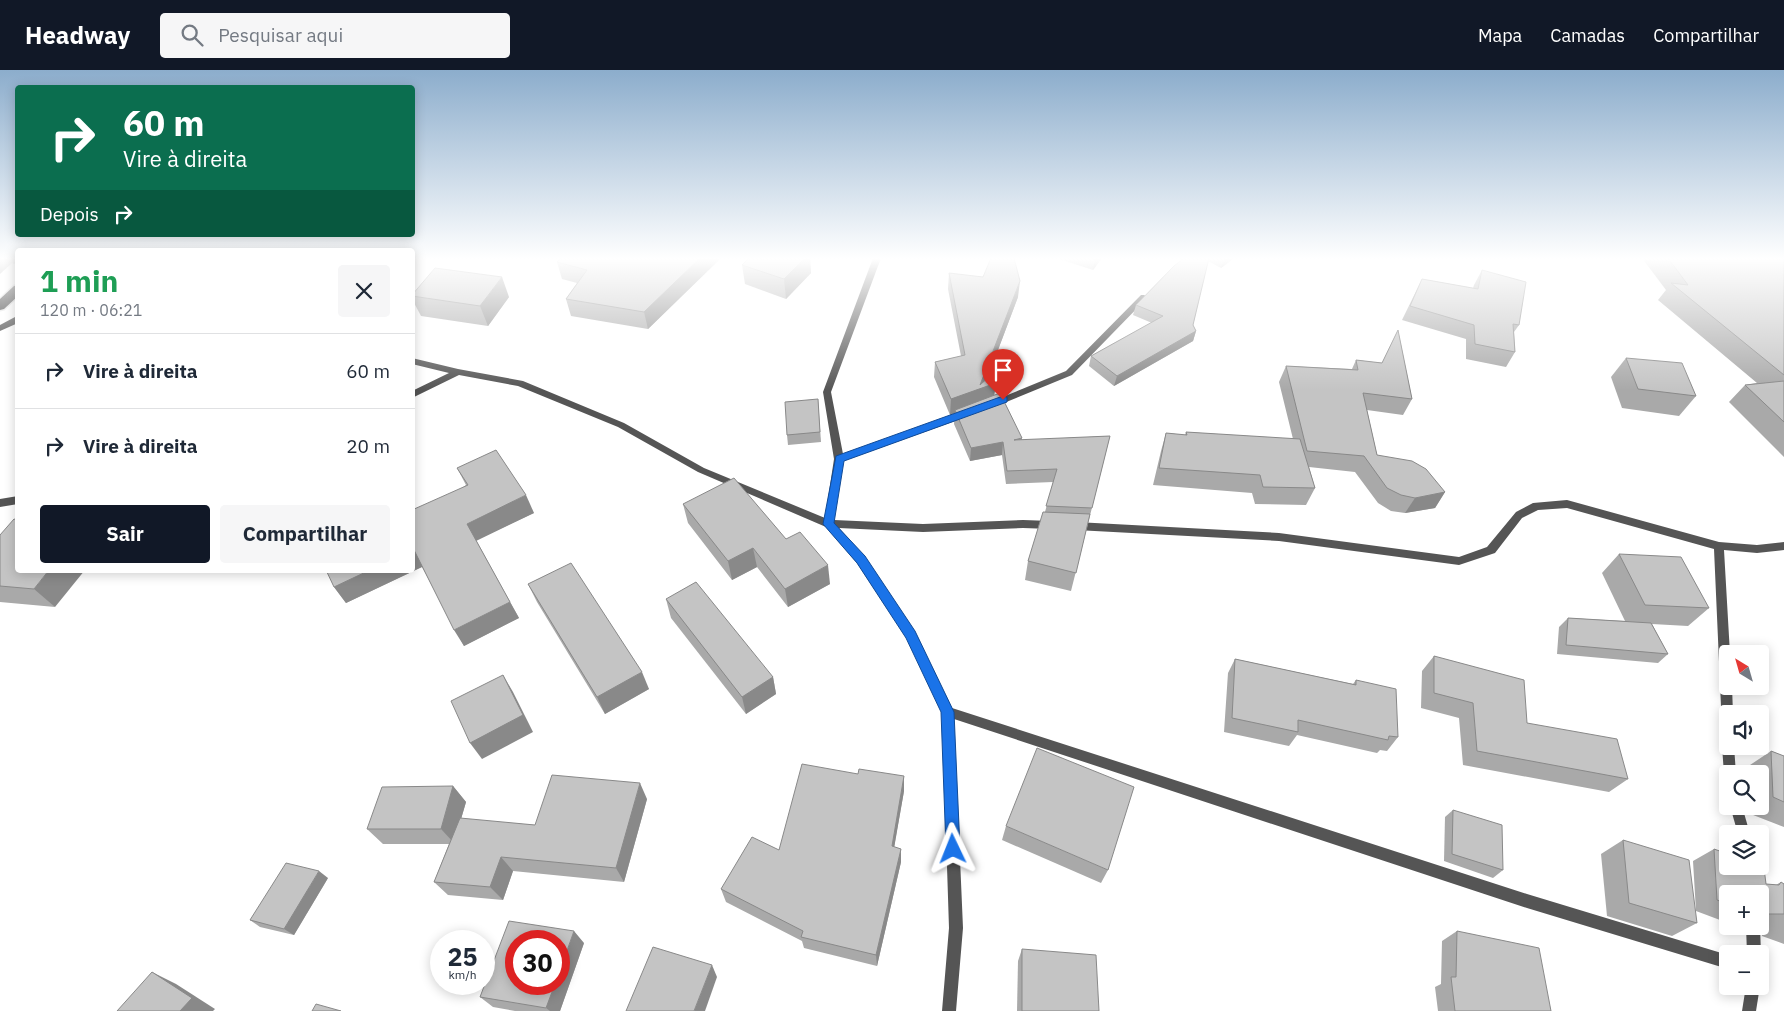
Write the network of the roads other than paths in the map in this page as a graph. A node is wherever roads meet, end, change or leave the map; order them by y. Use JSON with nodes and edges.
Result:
{"nodes":[{"id":1,"x":861,"y":302,"type":"edge"},
{"id":2,"x":1138,"y":302,"type":"edge"},
{"id":3,"x":15,"y":320,"type":"edge"},
{"id":4,"x":0,"y":328,"type":"edge"},
{"id":5,"x":415,"y":362,"type":"edge"},
{"id":6,"x":458,"y":372,"type":"junction"},
{"id":7,"x":415,"y":394,"type":"edge"},
{"id":8,"x":840,"y":459,"type":"junction"},
{"id":9,"x":15,"y":500,"type":"edge"},
{"id":10,"x":0,"y":503,"type":"edge"},
{"id":11,"x":829,"y":524,"type":"junction"},
{"id":12,"x":1719,"y":546,"type":"junction"},
{"id":13,"x":1784,"y":546,"type":"edge"},
{"id":14,"x":1727,"y":705,"type":"edge"},
{"id":15,"x":948,"y":712,"type":"junction"},
{"id":16,"x":1719,"y":959,"type":"edge"},
{"id":17,"x":1752,"y":995,"type":"edge"},
{"id":18,"x":949,"y":1011,"type":"edge"},
{"id":19,"x":1749,"y":1011,"type":"edge"}],
"edges":[{"from":1,"to":8,"type":"street"},
{"from":2,"to":8,"type":"street"},
{"from":3,"to":4,"type":"street"},
{"from":5,"to":6,"type":"street"},
{"from":6,"to":7,"type":"street"},
{"from":6,"to":11,"type":"street"},
{"from":8,"to":11,"type":"street"},
{"from":9,"to":10,"type":"street"},
{"from":11,"to":12,"type":"street"},
{"from":11,"to":15,"type":"street"},
{"from":12,"to":13,"type":"street"},
{"from":12,"to":14,"type":"street"},
{"from":15,"to":16,"type":"street"},
{"from":15,"to":18,"type":"street"},
{"from":17,"to":19,"type":"street"}]}
